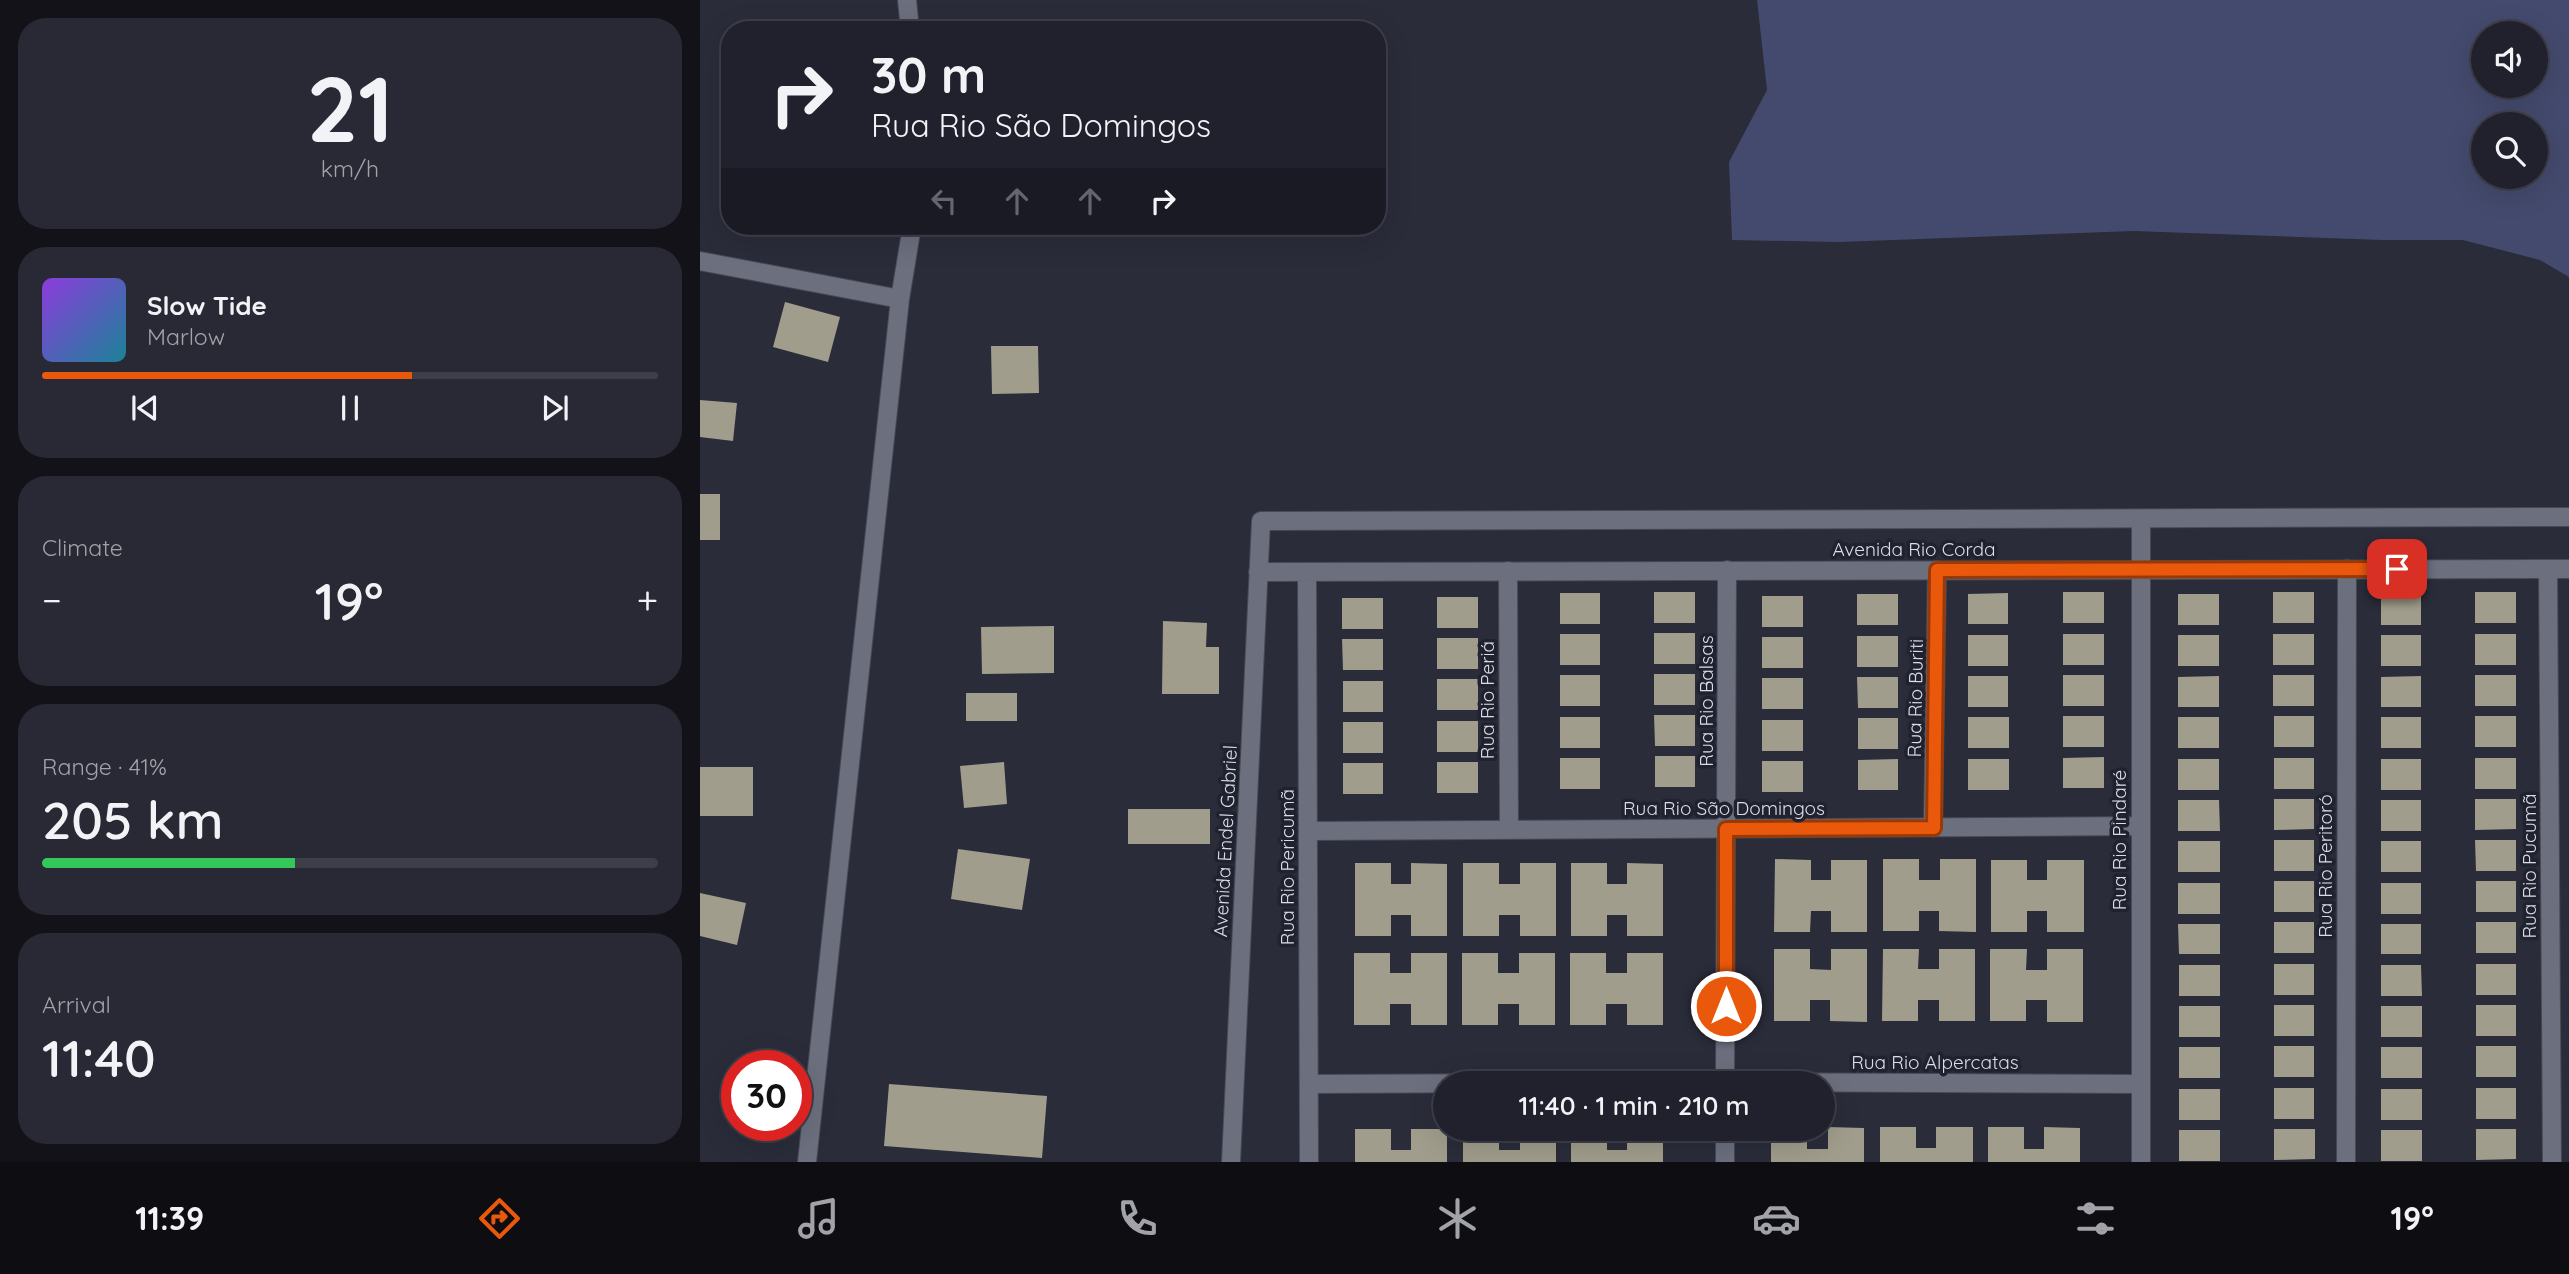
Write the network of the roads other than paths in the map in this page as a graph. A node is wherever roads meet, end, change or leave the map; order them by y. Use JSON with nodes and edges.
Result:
{"nodes":[{"id":1,"x":907,"y":0,"type":"edge"},
{"id":2,"x":909,"y":21,"type":"edge"},
{"id":3,"x":911,"y":235,"type":"edge"},
{"id":4,"x":700,"y":261,"type":"edge"},
{"id":5,"x":900,"y":299,"type":"junction"},
{"id":6,"x":2569,"y":517,"type":"edge"},
{"id":7,"x":2141,"y":519,"type":"junction"},
{"id":8,"x":1261,"y":521,"type":"joint"},
{"id":9,"x":2347,"y":569,"type":"junction"},
{"id":10,"x":2548,"y":569,"type":"junction"},
{"id":11,"x":2569,"y":569,"type":"edge"},
{"id":12,"x":1727,"y":570,"type":"junction"},
{"id":13,"x":1937,"y":570,"type":"junction"},
{"id":14,"x":2140,"y":570,"type":"junction"},
{"id":15,"x":1508,"y":571,"type":"junction"},
{"id":16,"x":1258,"y":572,"type":"junction"},
{"id":17,"x":1307,"y":572,"type":"junction"},
{"id":18,"x":2140,"y":826,"type":"junction"},
{"id":19,"x":1934,"y":828,"type":"junction"},
{"id":20,"x":1726,"y":829,"type":"junction"},
{"id":21,"x":1509,"y":830,"type":"junction"},
{"id":22,"x":1308,"y":831,"type":"junction"},
{"id":23,"x":1725,"y":1071,"type":"edge"},
{"id":24,"x":1835,"y":1083,"type":"edge"},
{"id":25,"x":1309,"y":1084,"type":"junction"},
{"id":26,"x":1433,"y":1084,"type":"edge"},
{"id":27,"x":2141,"y":1084,"type":"junction"},
{"id":28,"x":1725,"y":1141,"type":"edge"},
{"id":29,"x":807,"y":1162,"type":"edge"},
{"id":30,"x":1231,"y":1162,"type":"edge"},
{"id":31,"x":1309,"y":1162,"type":"edge"},
{"id":32,"x":1725,"y":1162,"type":"edge"},
{"id":33,"x":2141,"y":1162,"type":"edge"},
{"id":34,"x":2346,"y":1162,"type":"edge"},
{"id":35,"x":2552,"y":1162,"type":"edge"}],
"edges":[{"from":1,"to":2,"type":"street"},
{"from":3,"to":5,"type":"street"},
{"from":4,"to":5,"type":"street"},
{"from":5,"to":29,"type":"street"},
{"from":6,"to":7,"type":"street","name":"Avenida Rio Corda"},
{"from":7,"to":8,"type":"street","name":"Avenida Rio Corda"},
{"from":7,"to":14,"type":"street","name":"Rua Rio Pindaré"},
{"from":8,"to":16,"type":"street","name":"Avenida Endel Gabriel"},
{"from":9,"to":10,"type":"street","name":"Avenida Rio Corda"},
{"from":9,"to":14,"type":"street","name":"Avenida Rio Corda"},
{"from":9,"to":34,"type":"street","name":"Rua Rio Peritoró"},
{"from":10,"to":11,"type":"street","name":"Avenida Rio Corda"},
{"from":10,"to":35,"type":"street","name":"Rua Rio Pucumã"},
{"from":12,"to":13,"type":"street","name":"Avenida Rio Corda"},
{"from":12,"to":15,"type":"street","name":"Avenida Rio Corda"},
{"from":12,"to":20,"type":"street","name":"Rua Rio Balsas"},
{"from":13,"to":14,"type":"street","name":"Avenida Rio Corda"},
{"from":13,"to":19,"type":"street","name":"Rua Rio Buriti"},
{"from":14,"to":18,"type":"street","name":"Rua Rio Pindaré"},
{"from":15,"to":17,"type":"street","name":"Avenida Rio Corda"},
{"from":15,"to":21,"type":"street","name":"Rua Rio Periá"},
{"from":16,"to":17,"type":"street","name":"Avenida Rio Corda"},
{"from":16,"to":30,"type":"street","name":"Avenida Endel Gabriel"},
{"from":17,"to":22,"type":"street","name":"Rua Rio Pericumã"},
{"from":18,"to":19,"type":"street","name":"Rua Rio São Domingos"},
{"from":18,"to":27,"type":"street","name":"Rua Rio Pindaré"},
{"from":19,"to":20,"type":"street","name":"Rua Rio São Domingos"},
{"from":20,"to":21,"type":"street","name":"Rua Rio São Domingos"},
{"from":20,"to":23,"type":"street","name":"Rua Rio Balsas"},
{"from":21,"to":22,"type":"street","name":"Rua Rio São Domingos"},
{"from":22,"to":25,"type":"street","name":"Rua Rio Pericumã"},
{"from":24,"to":27,"type":"street","name":"Rua Rio Alpercatas"},
{"from":25,"to":26,"type":"street","name":"Rua Rio Alpercatas"},
{"from":25,"to":31,"type":"street","name":"Rua Rio Pericumã"},
{"from":27,"to":33,"type":"street","name":"Rua Rio Pindaré"},
{"from":28,"to":32,"type":"street"}]}
